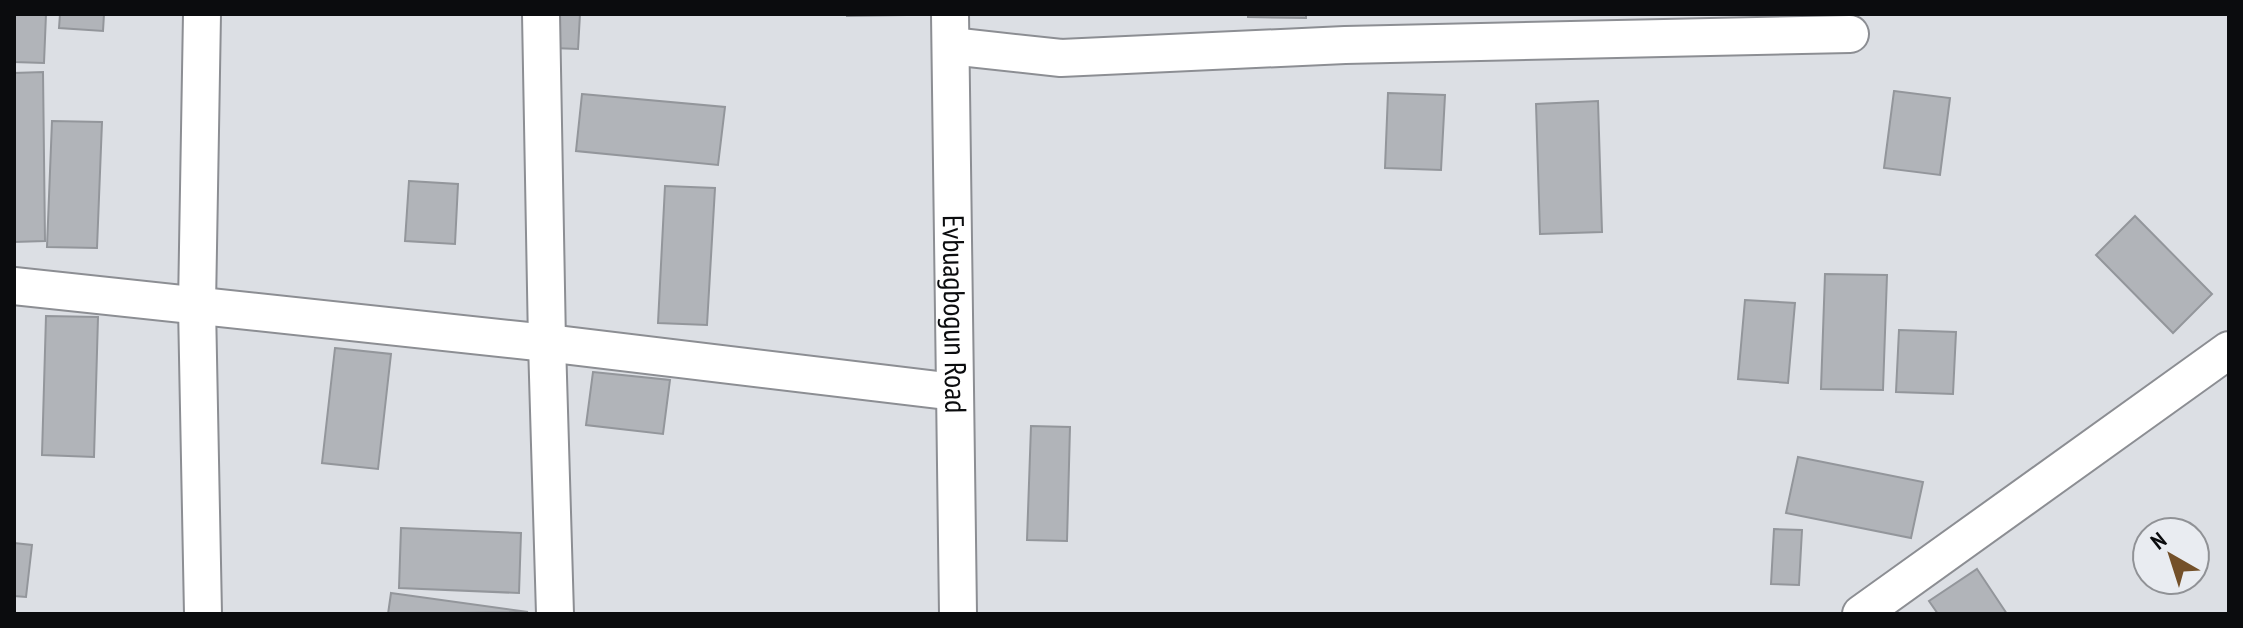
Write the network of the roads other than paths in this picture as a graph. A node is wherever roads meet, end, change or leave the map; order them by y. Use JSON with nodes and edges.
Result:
{"nodes":[{"id":1,"x":202,"y":14,"type":"edge"},
{"id":2,"x":541,"y":14,"type":"edge"},
{"id":3,"x":950,"y":30,"type":"edge"},
{"id":4,"x":1850,"y":34,"type":"dead end"},
{"id":5,"x":14,"y":286,"type":"edge"},
{"id":6,"x":197,"y":306,"type":"junction"},
{"id":7,"x":547,"y":343,"type":"junction"},
{"id":8,"x":2229,"y":350,"type":"edge"},
{"id":9,"x":955,"y":392,"type":"junction"},
{"id":10,"x":203,"y":614,"type":"edge"},
{"id":11,"x":555,"y":614,"type":"edge"},
{"id":12,"x":958,"y":614,"type":"edge"},
{"id":13,"x":1861,"y":614,"type":"edge"}],
"edges":[{"from":1,"to":6,"type":"street"},
{"from":2,"to":7,"type":"street"},
{"from":3,"to":4,"type":"street"},
{"from":3,"to":9,"type":"street","name":"Evbuagbogun Road"},
{"from":5,"to":6,"type":"street"},
{"from":6,"to":7,"type":"street"},
{"from":6,"to":10,"type":"street"},
{"from":7,"to":9,"type":"street"},
{"from":7,"to":11,"type":"street"},
{"from":8,"to":13,"type":"street"},
{"from":9,"to":12,"type":"street","name":"Evbuagbogun Road"}]}
